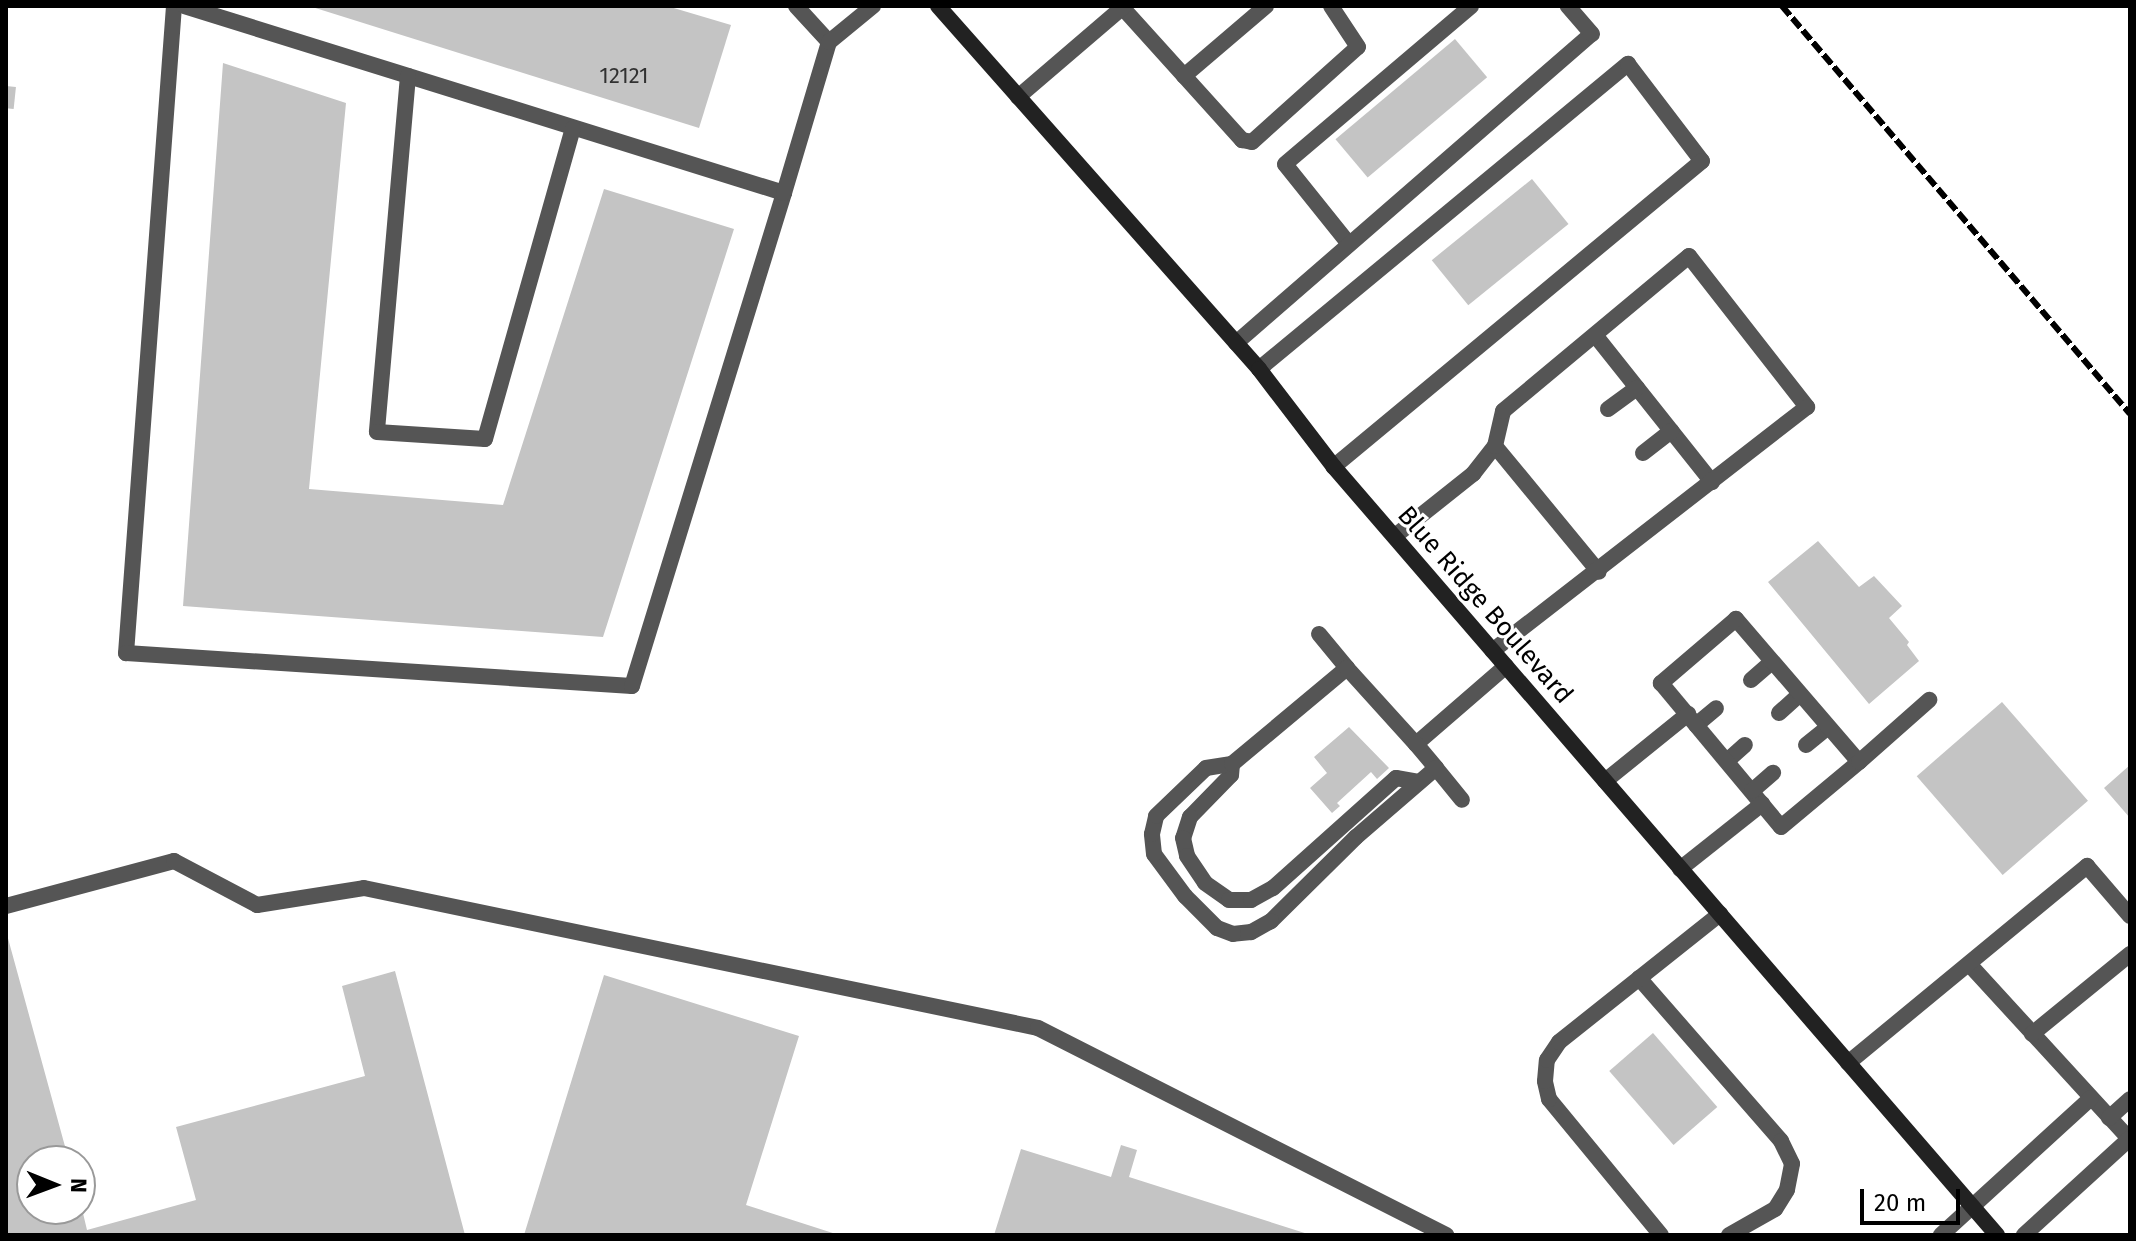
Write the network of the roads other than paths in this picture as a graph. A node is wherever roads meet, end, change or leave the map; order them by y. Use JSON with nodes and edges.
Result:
{"nodes":[{"id":1,"x":174,"y":6,"type":"edge"},
{"id":2,"x":184,"y":6,"type":"edge"},
{"id":3,"x":796,"y":6,"type":"edge"},
{"id":4,"x":873,"y":6,"type":"edge"},
{"id":5,"x":938,"y":6,"type":"edge"},
{"id":6,"x":1266,"y":6,"type":"edge"},
{"id":7,"x":1331,"y":6,"type":"edge"},
{"id":8,"x":1471,"y":6,"type":"edge"},
{"id":9,"x":1568,"y":6,"type":"edge"},
{"id":10,"x":1122,"y":7,"type":"edge"},
{"id":11,"x":829,"y":42,"type":"junction"},
{"id":12,"x":408,"y":76,"type":"junction"},
{"id":13,"x":1184,"y":76,"type":"junction"},
{"id":14,"x":1018,"y":97,"type":"junction"},
{"id":15,"x":573,"y":128,"type":"junction"},
{"id":16,"x":784,"y":193,"type":"junction"},
{"id":17,"x":1349,"y":244,"type":"junction"},
{"id":18,"x":1595,"y":335,"type":"junction"},
{"id":19,"x":1236,"y":343,"type":"junction"},
{"id":20,"x":1259,"y":369,"type":"junction"},
{"id":21,"x":1637,"y":388,"type":"junction"},
{"id":22,"x":1608,"y":409,"type":"dead end"},
{"id":23,"x":1671,"y":431,"type":"junction"},
{"id":24,"x":1495,"y":446,"type":"junction"},
{"id":25,"x":1643,"y":453,"type":"dead end"},
{"id":26,"x":1535,"y":464,"type":"dead end"},
{"id":27,"x":1334,"y":467,"type":"junction"},
{"id":28,"x":1520,"y":475,"type":"junction"},
{"id":29,"x":1712,"y":482,"type":"junction"},
{"id":30,"x":1395,"y":536,"type":"junction"},
{"id":31,"x":1599,"y":572,"type":"junction"},
{"id":32,"x":1319,"y":634,"type":"dead end"},
{"id":33,"x":1493,"y":651,"type":"junction"},
{"id":34,"x":1772,"y":662,"type":"junction"},
{"id":35,"x":1506,"y":666,"type":"junction"},
{"id":36,"x":1347,"y":668,"type":"junction"},
{"id":37,"x":1751,"y":680,"type":"dead end"},
{"id":38,"x":1800,"y":694,"type":"junction"},
{"id":39,"x":1929,"y":700,"type":"dead end"},
{"id":40,"x":1716,"y":708,"type":"dead end"},
{"id":41,"x":1779,"y":713,"type":"dead end"},
{"id":42,"x":1692,"y":720,"type":"junction"},
{"id":43,"x":1828,"y":727,"type":"junction"},
{"id":44,"x":1416,"y":744,"type":"junction"},
{"id":45,"x":1745,"y":745,"type":"dead end"},
{"id":46,"x":1806,"y":745,"type":"dead end"},
{"id":47,"x":1727,"y":761,"type":"junction"},
{"id":48,"x":1859,"y":762,"type":"junction"},
{"id":49,"x":1232,"y":764,"type":"junction"},
{"id":50,"x":1436,"y":768,"type":"junction"},
{"id":51,"x":1773,"y":773,"type":"dead end"},
{"id":52,"x":1605,"y":781,"type":"junction"},
{"id":53,"x":1419,"y":782,"type":"junction"},
{"id":54,"x":1757,"y":798,"type":"junction"},
{"id":55,"x":1462,"y":800,"type":"dead end"},
{"id":56,"x":1680,"y":869,"type":"junction"},
{"id":57,"x":6,"y":906,"type":"edge"},
{"id":58,"x":1720,"y":914,"type":"junction"},
{"id":59,"x":2130,"y":916,"type":"edge"},
{"id":60,"x":2130,"y":954,"type":"edge"},
{"id":61,"x":1969,"y":964,"type":"junction"},
{"id":62,"x":1639,"y":978,"type":"junction"},
{"id":63,"x":2032,"y":1034,"type":"junction"},
{"id":64,"x":1848,"y":1063,"type":"junction"},
{"id":65,"x":2091,"y":1098,"type":"junction"},
{"id":66,"x":2130,"y":1099,"type":"edge"},
{"id":67,"x":2109,"y":1118,"type":"junction"},
{"id":68,"x":2129,"y":1140,"type":"edge"},
{"id":69,"x":1971,"y":1206,"type":"junction"},
{"id":70,"x":1446,"y":1235,"type":"edge"},
{"id":71,"x":1661,"y":1235,"type":"edge"},
{"id":72,"x":1729,"y":1235,"type":"edge"},
{"id":73,"x":1941,"y":1235,"type":"edge"},
{"id":74,"x":1997,"y":1235,"type":"edge"},
{"id":75,"x":2024,"y":1235,"type":"edge"}],
"edges":[{"from":1,"to":16,"type":"lane"},
{"from":2,"to":12,"type":"lane"},
{"from":3,"to":11,"type":"lane"},
{"from":4,"to":11,"type":"lane"},
{"from":5,"to":14,"type":"main road","name":"Blue Ridge Boulevard"},
{"from":6,"to":13,"type":"lane"},
{"from":7,"to":13,"type":"lane"},
{"from":8,"to":17,"type":"lane"},
{"from":9,"to":17,"type":"lane"},
{"from":10,"to":13,"type":"lane"},
{"from":10,"to":14,"type":"lane"},
{"from":11,"to":16,"type":"lane"},
{"from":12,"to":15,"type":"lane"},
{"from":12,"to":15,"type":"lane"},
{"from":14,"to":19,"type":"main road","name":"Blue Ridge Boulevard"},
{"from":15,"to":16,"type":"lane"},
{"from":17,"to":19,"type":"lane"},
{"from":18,"to":21,"type":"lane"},
{"from":18,"to":24,"type":"lane"},
{"from":18,"to":29,"type":"lane"},
{"from":19,"to":20,"type":"main road","name":"Blue Ridge Boulevard"},
{"from":20,"to":27,"type":"main road","name":"Blue Ridge Boulevard"},
{"from":20,"to":27,"type":"lane"},
{"from":21,"to":22,"type":"lane"},
{"from":21,"to":23,"type":"lane"},
{"from":23,"to":25,"type":"lane"},
{"from":23,"to":29,"type":"lane"},
{"from":24,"to":28,"type":"lane"},
{"from":24,"to":30,"type":"lane"},
{"from":26,"to":28,"type":"lane"},
{"from":27,"to":30,"type":"main road","name":"Blue Ridge Boulevard"},
{"from":28,"to":31,"type":"lane"},
{"from":29,"to":31,"type":"lane"},
{"from":30,"to":33,"type":"main road","name":"Blue Ridge Boulevard"},
{"from":31,"to":33,"type":"lane"},
{"from":32,"to":36,"type":"lane"},
{"from":33,"to":35,"type":"main road","name":"Blue Ridge Boulevard"},
{"from":34,"to":37,"type":"lane"},
{"from":34,"to":38,"type":"lane"},
{"from":34,"to":42,"type":"lane"},
{"from":35,"to":44,"type":"lane"},
{"from":35,"to":52,"type":"main road","name":"Blue Ridge Boulevard"},
{"from":36,"to":44,"type":"lane"},
{"from":36,"to":49,"type":"lane"},
{"from":38,"to":41,"type":"lane"},
{"from":38,"to":43,"type":"lane"},
{"from":39,"to":48,"type":"lane"},
{"from":40,"to":42,"type":"lane"},
{"from":42,"to":47,"type":"lane"},
{"from":42,"to":52,"type":"lane"},
{"from":43,"to":46,"type":"lane"},
{"from":43,"to":48,"type":"lane"},
{"from":44,"to":50,"type":"lane"},
{"from":45,"to":47,"type":"lane"},
{"from":47,"to":54,"type":"lane"},
{"from":48,"to":54,"type":"lane"},
{"from":49,"to":53,"type":"lane"},
{"from":49,"to":53,"type":"lane"},
{"from":50,"to":53,"type":"lane"},
{"from":50,"to":55,"type":"lane"},
{"from":51,"to":54,"type":"lane"},
{"from":52,"to":56,"type":"main road","name":"Blue Ridge Boulevard"},
{"from":54,"to":56,"type":"lane"},
{"from":56,"to":58,"type":"main road","name":"Blue Ridge Boulevard"},
{"from":57,"to":70,"type":"lane"},
{"from":58,"to":62,"type":"lane"},
{"from":58,"to":64,"type":"main road","name":"Blue Ridge Boulevard"},
{"from":59,"to":61,"type":"lane"},
{"from":60,"to":63,"type":"lane"},
{"from":61,"to":63,"type":"lane"},
{"from":61,"to":64,"type":"lane"},
{"from":62,"to":71,"type":"lane"},
{"from":62,"to":72,"type":"lane"},
{"from":63,"to":65,"type":"lane"},
{"from":64,"to":69,"type":"main road","name":"Blue Ridge Boulevard"},
{"from":65,"to":67,"type":"lane"},
{"from":65,"to":69,"type":"lane"},
{"from":66,"to":67,"type":"lane"},
{"from":67,"to":68,"type":"lane"},
{"from":68,"to":75,"type":"lane"},
{"from":69,"to":73,"type":"lane"},
{"from":69,"to":74,"type":"main road","name":"Blue Ridge Boulevard"}]}
